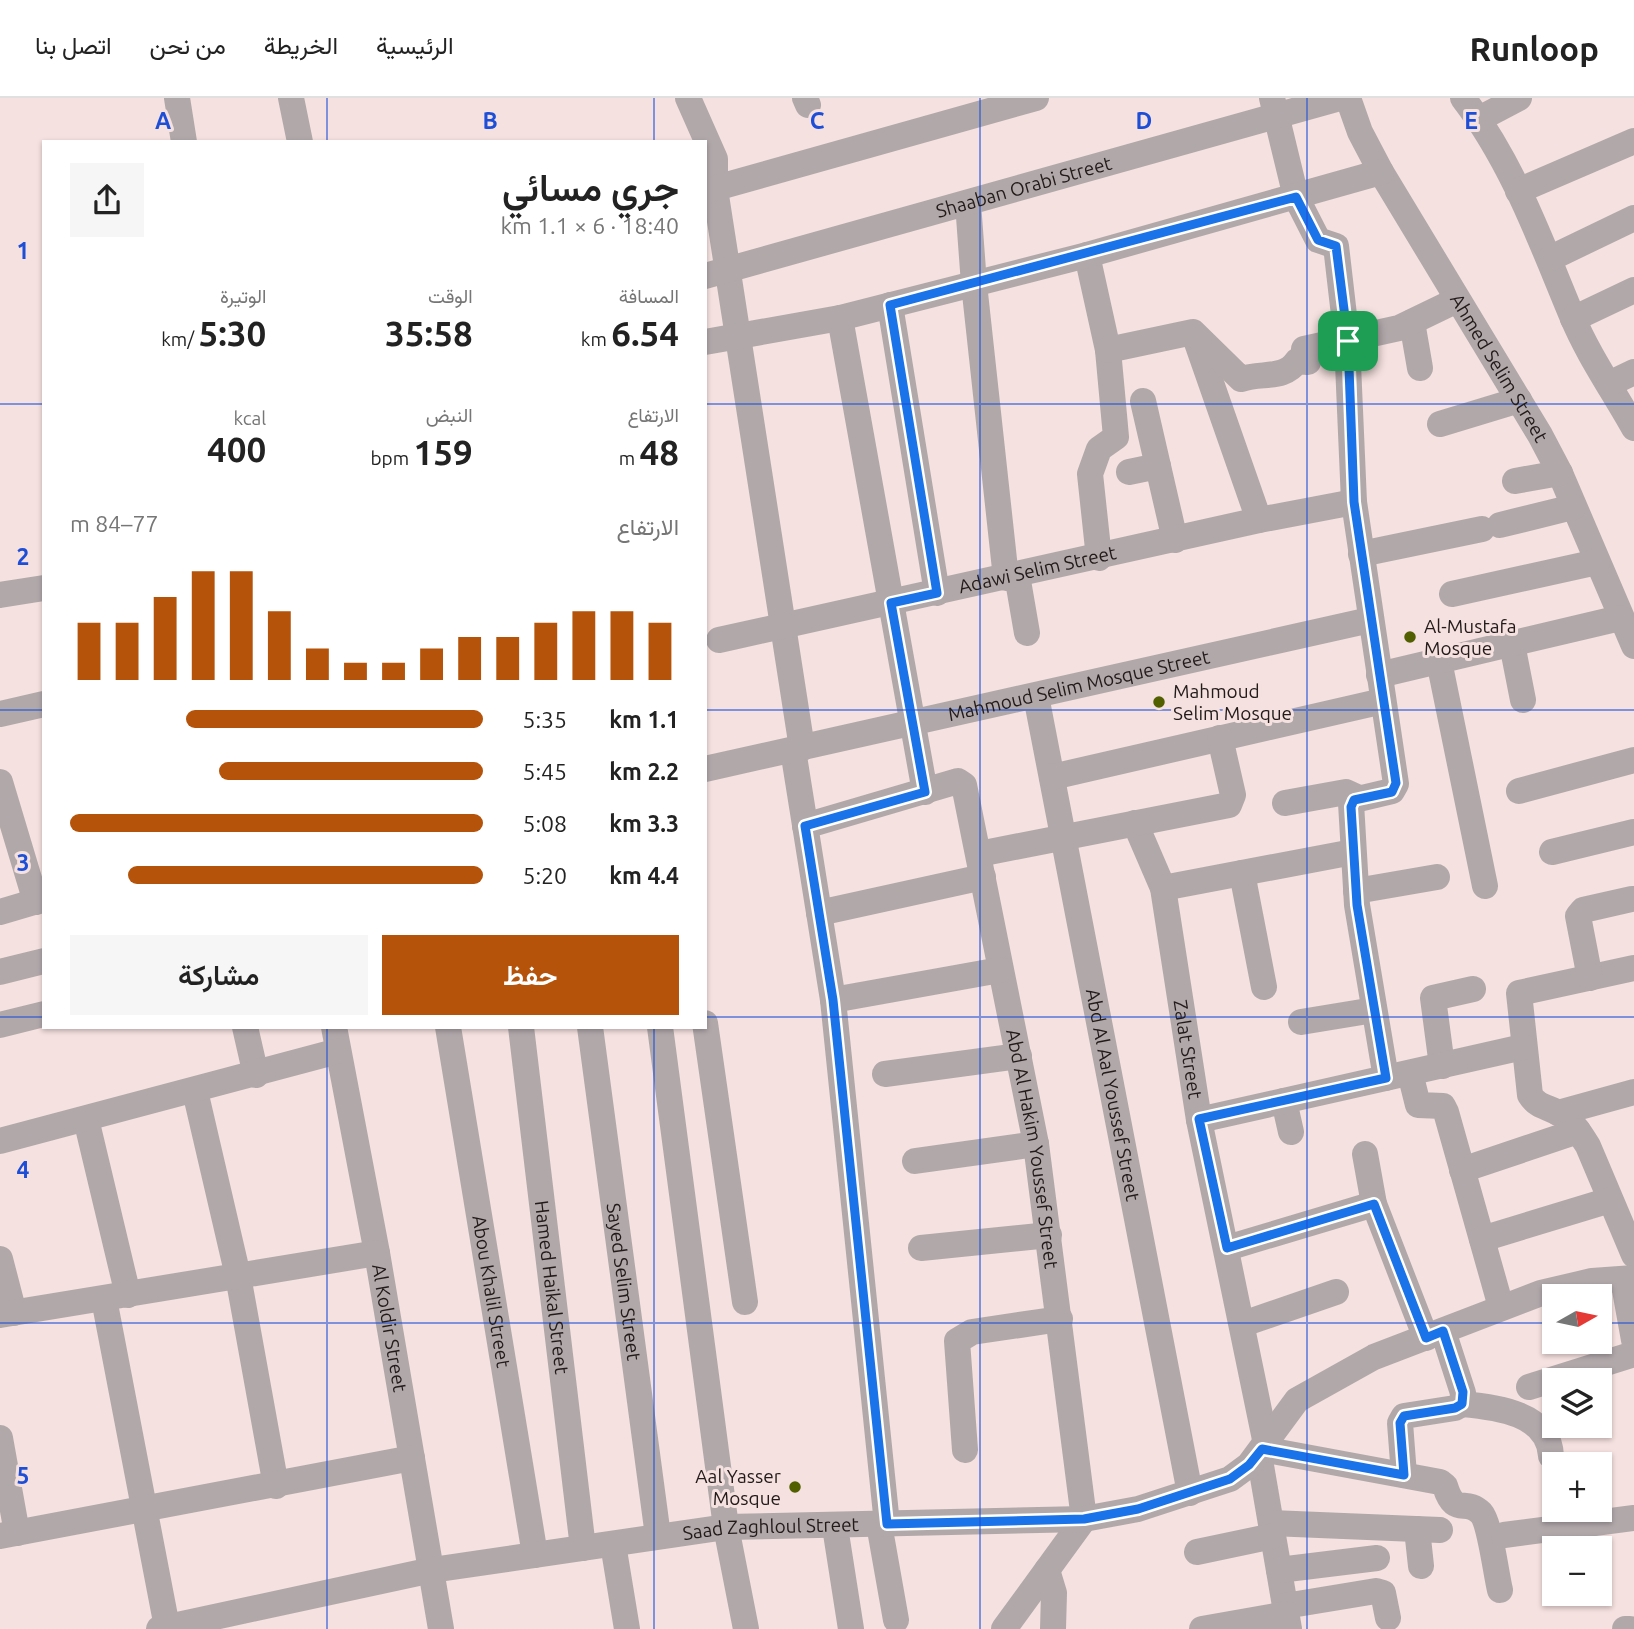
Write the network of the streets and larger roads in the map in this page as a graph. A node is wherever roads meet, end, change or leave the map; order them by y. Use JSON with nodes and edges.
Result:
{"nodes":[{"id":1,"x":177,"y":98,"type":"edge"},
{"id":2,"x":290,"y":98,"type":"edge"},
{"id":3,"x":688,"y":98,"type":"edge"},
{"id":4,"x":1036,"y":98,"type":"edge"},
{"id":5,"x":1340,"y":98,"type":"edge"},
{"id":6,"x":1348,"y":98,"type":"edge"},
{"id":7,"x":1463,"y":98,"type":"edge"},
{"id":8,"x":1519,"y":98,"type":"edge"},
{"id":9,"x":1273,"y":107,"type":"edge"},
{"id":10,"x":1479,"y":119,"type":"junction"},
{"id":11,"x":184,"y":140,"type":"edge"},
{"id":12,"x":300,"y":140,"type":"edge"},
{"id":13,"x":707,"y":140,"type":"edge"},
{"id":14,"x":707,"y":141,"type":"edge"},
{"id":15,"x":1634,"y":141,"type":"edge"},
{"id":16,"x":1381,"y":172,"type":"junction"},
{"id":17,"x":710,"y":190,"type":"edge"},
{"id":18,"x":1518,"y":191,"type":"junction"},
{"id":19,"x":1296,"y":197,"type":"junction"},
{"id":20,"x":968,"y":203,"type":"junction"},
{"id":21,"x":1634,"y":218,"type":"edge"},
{"id":22,"x":1087,"y":255,"type":"junction"},
{"id":23,"x":1551,"y":258,"type":"junction"},
{"id":24,"x":717,"y":272,"type":"edge"},
{"id":25,"x":974,"y":284,"type":"junction"},
{"id":26,"x":1634,"y":290,"type":"edge"},
{"id":27,"x":1457,"y":300,"type":"junction"},
{"id":28,"x":890,"y":305,"type":"junction"},
{"id":29,"x":840,"y":318,"type":"junction"},
{"id":30,"x":1573,"y":319,"type":"junction"},
{"id":31,"x":1412,"y":322,"type":"junction"},
{"id":32,"x":1193,"y":332,"type":"junction"},
{"id":33,"x":740,"y":337,"type":"junction"},
{"id":34,"x":1348,"y":341,"type":"junction"},
{"id":35,"x":707,"y":342,"type":"edge"},
{"id":36,"x":1108,"y":351,"type":"junction"},
{"id":37,"x":1420,"y":368,"type":"dead end"},
{"id":38,"x":1634,"y":372,"type":"edge"},
{"id":39,"x":1609,"y":384,"type":"junction"},
{"id":40,"x":1519,"y":400,"type":"junction"},
{"id":41,"x":1143,"y":401,"type":"dead end"},
{"id":42,"x":1440,"y":424,"type":"dead end"},
{"id":43,"x":1634,"y":428,"type":"edge"},
{"id":44,"x":1158,"y":466,"type":"junction"},
{"id":45,"x":1129,"y":472,"type":"dead end"},
{"id":46,"x":1560,"y":473,"type":"junction"},
{"id":47,"x":1515,"y":481,"type":"dead end"},
{"id":48,"x":1354,"y":502,"type":"junction"},
{"id":49,"x":1573,"y":507,"type":"junction"},
{"id":50,"x":1259,"y":520,"type":"junction"},
{"id":51,"x":1175,"y":540,"type":"junction"},
{"id":52,"x":1361,"y":554,"type":"junction"},
{"id":53,"x":1099,"y":558,"type":"junction"},
{"id":54,"x":1597,"y":562,"type":"junction"},
{"id":55,"x":1012,"y":576,"type":"junction"},
{"id":56,"x":42,"y":588,"type":"edge"},
{"id":57,"x":937,"y":593,"type":"junction"},
{"id":58,"x":1452,"y":594,"type":"dead end"},
{"id":59,"x":0,"y":596,"type":"edge"},
{"id":60,"x":891,"y":603,"type":"junction"},
{"id":61,"x":1620,"y":618,"type":"junction"},
{"id":62,"x":1370,"y":620,"type":"junction"},
{"id":63,"x":783,"y":626,"type":"junction"},
{"id":64,"x":1027,"y":633,"type":"dead end"},
{"id":65,"x":719,"y":640,"type":"dead end"},
{"id":66,"x":1512,"y":643,"type":"junction"},
{"id":67,"x":1634,"y":646,"type":"edge"},
{"id":68,"x":1439,"y":661,"type":"junction"},
{"id":69,"x":1379,"y":675,"type":"junction"},
{"id":70,"x":1036,"y":696,"type":"junction"},
{"id":71,"x":1523,"y":699,"type":"dead end"},
{"id":72,"x":1383,"y":701,"type":"junction"},
{"id":73,"x":42,"y":704,"type":"edge"},
{"id":74,"x":0,"y":714,"type":"edge"},
{"id":75,"x":912,"y":724,"type":"junction"},
{"id":76,"x":1220,"y":738,"type":"junction"},
{"id":77,"x":798,"y":749,"type":"junction"},
{"id":78,"x":1634,"y":760,"type":"edge"},
{"id":79,"x":707,"y":769,"type":"edge"},
{"id":80,"x":1052,"y":777,"type":"junction"},
{"id":81,"x":0,"y":782,"type":"edge"},
{"id":82,"x":1519,"y":791,"type":"dead end"},
{"id":83,"x":925,"y":792,"type":"junction"},
{"id":84,"x":1359,"y":799,"type":"junction"},
{"id":85,"x":1285,"y":803,"type":"dead end"},
{"id":86,"x":1135,"y":823,"type":"junction"},
{"id":87,"x":805,"y":826,"type":"junction"},
{"id":88,"x":1634,"y":832,"type":"edge"},
{"id":89,"x":1063,"y":836,"type":"junction"},
{"id":90,"x":1353,"y":852,"type":"junction"},
{"id":91,"x":1552,"y":852,"type":"dead end"},
{"id":92,"x":981,"y":866,"type":"junction"},
{"id":93,"x":1242,"y":873,"type":"junction"},
{"id":94,"x":1437,"y":877,"type":"dead end"},
{"id":95,"x":1485,"y":886,"type":"dead end"},
{"id":96,"x":1163,"y":888,"type":"junction"},
{"id":97,"x":1356,"y":891,"type":"junction"},
{"id":98,"x":1632,"y":899,"type":"dead end"},
{"id":99,"x":40,"y":900,"type":"edge"},
{"id":100,"x":0,"y":912,"type":"edge"},
{"id":101,"x":819,"y":913,"type":"junction"},
{"id":102,"x":42,"y":962,"type":"edge"},
{"id":103,"x":1634,"y":968,"type":"edge"},
{"id":104,"x":1000,"y":970,"type":"junction"},
{"id":105,"x":0,"y":972,"type":"edge"},
{"id":106,"x":1590,"y":978,"type":"junction"},
{"id":107,"x":1264,"y":987,"type":"dead end"},
{"id":108,"x":1473,"y":989,"type":"dead end"},
{"id":109,"x":833,"y":1000,"type":"junction"},
{"id":110,"x":1374,"y":1010,"type":"junction"},
{"id":111,"x":42,"y":1015,"type":"edge"},
{"id":112,"x":1301,"y":1022,"type":"dead end"},
{"id":113,"x":0,"y":1026,"type":"edge"},
{"id":114,"x":246,"y":1029,"type":"edge"},
{"id":115,"x":448,"y":1029,"type":"edge"},
{"id":116,"x":521,"y":1029,"type":"edge"},
{"id":117,"x":590,"y":1029,"type":"edge"},
{"id":118,"x":660,"y":1029,"type":"edge"},
{"id":119,"x":706,"y":1029,"type":"edge"},
{"id":120,"x":336,"y":1039,"type":"edge"},
{"id":121,"x":1522,"y":1047,"type":"junction"},
{"id":122,"x":1019,"y":1056,"type":"junction"},
{"id":123,"x":1442,"y":1066,"type":"junction"},
{"id":124,"x":885,"y":1074,"type":"dead end"},
{"id":125,"x":257,"y":1075,"type":"junction"},
{"id":126,"x":1398,"y":1075,"type":"junction"},
{"id":127,"x":195,"y":1091,"type":"junction"},
{"id":128,"x":1634,"y":1092,"type":"edge"},
{"id":129,"x":1284,"y":1101,"type":"junction"},
{"id":130,"x":1558,"y":1113,"type":"junction"},
{"id":131,"x":86,"y":1119,"type":"junction"},
{"id":132,"x":1199,"y":1119,"type":"junction"},
{"id":133,"x":1578,"y":1131,"type":"junction"},
{"id":134,"x":1292,"y":1132,"type":"dead end"},
{"id":135,"x":0,"y":1141,"type":"edge"},
{"id":136,"x":1036,"y":1144,"type":"junction"},
{"id":137,"x":1365,"y":1154,"type":"dead end"},
{"id":138,"x":915,"y":1161,"type":"dead end"},
{"id":139,"x":1462,"y":1170,"type":"junction"},
{"id":140,"x":1618,"y":1201,"type":"edge"},
{"id":141,"x":1374,"y":1204,"type":"junction"},
{"id":142,"x":1049,"y":1235,"type":"junction"},
{"id":143,"x":1482,"y":1239,"type":"junction"},
{"id":144,"x":921,"y":1248,"type":"dead end"},
{"id":145,"x":1227,"y":1248,"type":"junction"},
{"id":146,"x":377,"y":1253,"type":"junction"},
{"id":147,"x":0,"y":1259,"type":"edge"},
{"id":148,"x":1630,"y":1271,"type":"edge"},
{"id":149,"x":238,"y":1276,"type":"junction"},
{"id":150,"x":1336,"y":1292,"type":"dead end"},
{"id":151,"x":116,"y":1297,"type":"junction"},
{"id":152,"x":745,"y":1302,"type":"dead end"},
{"id":153,"x":1501,"y":1307,"type":"junction"},
{"id":154,"x":7,"y":1314,"type":"edge"},
{"id":155,"x":1060,"y":1319,"type":"junction"},
{"id":156,"x":1243,"y":1324,"type":"junction"},
{"id":157,"x":1434,"y":1334,"type":"junction"},
{"id":158,"x":1634,"y":1340,"type":"edge"},
{"id":159,"x":1634,"y":1354,"type":"edge"},
{"id":160,"x":1530,"y":1387,"type":"dead end"},
{"id":161,"x":1462,"y":1404,"type":"junction"},
{"id":162,"x":0,"y":1438,"type":"edge"},
{"id":163,"x":1262,"y":1449,"type":"junction"},
{"id":164,"x":965,"y":1450,"type":"dead end"},
{"id":165,"x":1557,"y":1452,"type":"edge"},
{"id":166,"x":412,"y":1458,"type":"junction"},
{"id":167,"x":1404,"y":1475,"type":"junction"},
{"id":168,"x":276,"y":1486,"type":"junction"},
{"id":169,"x":1190,"y":1493,"type":"junction"},
{"id":170,"x":146,"y":1510,"type":"junction"},
{"id":171,"x":1612,"y":1518,"type":"edge"},
{"id":172,"x":1634,"y":1518,"type":"edge"},
{"id":173,"x":1084,"y":1519,"type":"junction"},
{"id":174,"x":1562,"y":1522,"type":"edge"},
{"id":175,"x":883,"y":1524,"type":"junction"},
{"id":176,"x":726,"y":1527,"type":"junction"},
{"id":177,"x":835,"y":1527,"type":"junction"},
{"id":178,"x":1272,"y":1529,"type":"junction"},
{"id":179,"x":8,"y":1535,"type":"edge"},
{"id":180,"x":1504,"y":1535,"type":"dead end"},
{"id":181,"x":658,"y":1536,"type":"junction"},
{"id":182,"x":613,"y":1544,"type":"junction"},
{"id":183,"x":583,"y":1548,"type":"junction"},
{"id":184,"x":1197,"y":1552,"type":"dead end"},
{"id":185,"x":536,"y":1555,"type":"junction"},
{"id":186,"x":1377,"y":1558,"type":"dead end"},
{"id":187,"x":1421,"y":1566,"type":"dead end"},
{"id":188,"x":432,"y":1570,"type":"junction"},
{"id":189,"x":1047,"y":1570,"type":"junction"},
{"id":190,"x":1279,"y":1570,"type":"junction"},
{"id":191,"x":1500,"y":1590,"type":"dead end"},
{"id":192,"x":1287,"y":1616,"type":"edge"},
{"id":193,"x":1388,"y":1618,"type":"dead end"},
{"id":194,"x":896,"y":1620,"type":"dead end"},
{"id":195,"x":857,"y":1627,"type":"edge"},
{"id":196,"x":163,"y":1628,"type":"edge"},
{"id":197,"x":442,"y":1629,"type":"edge"},
{"id":198,"x":627,"y":1629,"type":"edge"},
{"id":199,"x":746,"y":1629,"type":"edge"},
{"id":200,"x":1004,"y":1629,"type":"edge"},
{"id":201,"x":1054,"y":1629,"type":"edge"},
{"id":202,"x":1202,"y":1629,"type":"edge"},
{"id":203,"x":1625,"y":1629,"type":"edge"},
{"id":204,"x":1630,"y":1629,"type":"edge"}],
"edges":[{"from":1,"to":11,"type":"street"},
{"from":2,"to":12,"type":"street"},
{"from":3,"to":13,"type":"street"},
{"from":4,"to":17,"type":"street"},
{"from":5,"to":9,"type":"street","name":"Shaaban Orabi Street"},
{"from":6,"to":16,"type":"street","name":"Ahmed Selim Street"},
{"from":7,"to":10,"type":"street"},
{"from":8,"to":10,"type":"street"},
{"from":9,"to":19,"type":"street"},
{"from":9,"to":20,"type":"street","name":"Shaaban Orabi Street"},
{"from":10,"to":18,"type":"street"},
{"from":14,"to":17,"type":"street"},
{"from":15,"to":18,"type":"street"},
{"from":16,"to":19,"type":"street"},
{"from":16,"to":27,"type":"street","name":"Ahmed Selim Street"},
{"from":17,"to":24,"type":"street"},
{"from":18,"to":23,"type":"street"},
{"from":19,"to":22,"type":"street"},
{"from":19,"to":34,"type":"street"},
{"from":20,"to":24,"type":"street","name":"Shaaban Orabi Street"},
{"from":20,"to":25,"type":"street"},
{"from":21,"to":23,"type":"street"},
{"from":22,"to":25,"type":"street"},
{"from":22,"to":36,"type":"street"},
{"from":23,"to":30,"type":"street"},
{"from":24,"to":33,"type":"street"},
{"from":25,"to":28,"type":"street"},
{"from":25,"to":55,"type":"street"},
{"from":26,"to":30,"type":"street"},
{"from":27,"to":31,"type":"street"},
{"from":27,"to":40,"type":"street","name":"Ahmed Selim Street"},
{"from":28,"to":29,"type":"street"},
{"from":28,"to":57,"type":"street"},
{"from":29,"to":33,"type":"street"},
{"from":29,"to":60,"type":"street"},
{"from":30,"to":39,"type":"street"},
{"from":31,"to":34,"type":"street"},
{"from":31,"to":37,"type":"street"},
{"from":32,"to":34,"type":"street"},
{"from":32,"to":36,"type":"street"},
{"from":32,"to":50,"type":"street"},
{"from":33,"to":35,"type":"street"},
{"from":33,"to":63,"type":"street"},
{"from":34,"to":48,"type":"street"},
{"from":36,"to":53,"type":"street"},
{"from":38,"to":39,"type":"street"},
{"from":39,"to":43,"type":"street"},
{"from":40,"to":42,"type":"street"},
{"from":40,"to":46,"type":"street","name":"Ahmed Selim Street"},
{"from":41,"to":44,"type":"street"},
{"from":44,"to":45,"type":"street"},
{"from":44,"to":51,"type":"street"},
{"from":46,"to":47,"type":"street"},
{"from":46,"to":49,"type":"street","name":"Ahmed Selim Street"},
{"from":48,"to":50,"type":"street","name":"Adawi Selim Street"},
{"from":48,"to":52,"type":"street"},
{"from":49,"to":52,"type":"street"},
{"from":49,"to":54,"type":"street","name":"Ahmed Selim Street"},
{"from":50,"to":51,"type":"street","name":"Adawi Selim Street"},
{"from":51,"to":53,"type":"street","name":"Adawi Selim Street"},
{"from":52,"to":62,"type":"street"},
{"from":53,"to":55,"type":"street","name":"Adawi Selim Street"},
{"from":54,"to":58,"type":"street"},
{"from":54,"to":61,"type":"street","name":"Ahmed Selim Street"},
{"from":55,"to":57,"type":"street","name":"Adawi Selim Street"},
{"from":55,"to":64,"type":"street"},
{"from":56,"to":59,"type":"street"},
{"from":57,"to":60,"type":"street","name":"Adawi Selim Street"},
{"from":60,"to":63,"type":"street","name":"Adawi Selim Street"},
{"from":60,"to":75,"type":"street"},
{"from":61,"to":66,"type":"street"},
{"from":61,"to":67,"type":"street","name":"Ahmed Selim Street"},
{"from":62,"to":69,"type":"street"},
{"from":62,"to":70,"type":"street","name":"Mahmoud Selim Mosque Street"},
{"from":63,"to":65,"type":"street","name":"Adawi Selim Street"},
{"from":63,"to":77,"type":"street"},
{"from":66,"to":68,"type":"street"},
{"from":66,"to":71,"type":"street"},
{"from":68,"to":69,"type":"street"},
{"from":68,"to":95,"type":"street"},
{"from":69,"to":72,"type":"street"},
{"from":70,"to":75,"type":"street","name":"Mahmoud Selim Mosque Street"},
{"from":70,"to":80,"type":"street","name":"Abd Al Aal Youssef Street"},
{"from":72,"to":76,"type":"street"},
{"from":72,"to":84,"type":"street"},
{"from":73,"to":74,"type":"street"},
{"from":75,"to":77,"type":"street","name":"Mahmoud Selim Mosque Street"},
{"from":75,"to":83,"type":"street"},
{"from":76,"to":80,"type":"street"},
{"from":76,"to":86,"type":"street"},
{"from":77,"to":79,"type":"street","name":"Mahmoud Selim Mosque Street"},
{"from":77,"to":87,"type":"street"},
{"from":78,"to":82,"type":"street"},
{"from":80,"to":89,"type":"street","name":"Abd Al Aal Youssef Street"},
{"from":81,"to":99,"type":"street"},
{"from":83,"to":87,"type":"street"},
{"from":83,"to":92,"type":"street","name":"Abd Al Hakim Youssef Street"},
{"from":84,"to":85,"type":"street"},
{"from":84,"to":90,"type":"street"},
{"from":86,"to":89,"type":"street"},
{"from":86,"to":96,"type":"street","name":"Zalat Street"},
{"from":87,"to":101,"type":"street"},
{"from":88,"to":91,"type":"street"},
{"from":89,"to":92,"type":"street"},
{"from":89,"to":169,"type":"street","name":"Abd Al Aal Youssef Street"},
{"from":90,"to":93,"type":"street"},
{"from":90,"to":97,"type":"street"},
{"from":92,"to":101,"type":"street"},
{"from":92,"to":104,"type":"street","name":"Abd Al Hakim Youssef Street"},
{"from":93,"to":96,"type":"street"},
{"from":93,"to":107,"type":"street"},
{"from":94,"to":97,"type":"street"},
{"from":96,"to":132,"type":"street","name":"Zalat Street"},
{"from":97,"to":110,"type":"street"},
{"from":98,"to":106,"type":"street"},
{"from":99,"to":100,"type":"street"},
{"from":101,"to":109,"type":"street"},
{"from":102,"to":105,"type":"street"},
{"from":103,"to":106,"type":"street"},
{"from":104,"to":109,"type":"street"},
{"from":104,"to":122,"type":"street","name":"Abd Al Hakim Youssef Street"},
{"from":106,"to":121,"type":"street"},
{"from":108,"to":123,"type":"street"},
{"from":109,"to":175,"type":"street"},
{"from":110,"to":112,"type":"street"},
{"from":110,"to":126,"type":"street"},
{"from":111,"to":113,"type":"street"},
{"from":114,"to":125,"type":"street"},
{"from":115,"to":185,"type":"street","name":"Abou Khalil Street"},
{"from":116,"to":183,"type":"street","name":"Hamed Haikal Street"},
{"from":117,"to":181,"type":"street","name":"Sayed Selim Street"},
{"from":118,"to":176,"type":"street"},
{"from":119,"to":152,"type":"street"},
{"from":120,"to":125,"type":"street"},
{"from":120,"to":146,"type":"street","name":"Al Koldir Street"},
{"from":121,"to":123,"type":"street"},
{"from":121,"to":130,"type":"street"},
{"from":122,"to":124,"type":"street"},
{"from":122,"to":136,"type":"street","name":"Abd Al Hakim Youssef Street"},
{"from":123,"to":126,"type":"street"},
{"from":125,"to":127,"type":"street"},
{"from":126,"to":129,"type":"street"},
{"from":126,"to":139,"type":"street"},
{"from":127,"to":131,"type":"street"},
{"from":127,"to":149,"type":"street"},
{"from":128,"to":130,"type":"street"},
{"from":129,"to":132,"type":"street"},
{"from":129,"to":134,"type":"street"},
{"from":130,"to":133,"type":"street"},
{"from":131,"to":135,"type":"street"},
{"from":131,"to":151,"type":"street"},
{"from":132,"to":145,"type":"street","name":"Zalat Street"},
{"from":133,"to":139,"type":"street"},
{"from":133,"to":140,"type":"street"},
{"from":136,"to":138,"type":"street"},
{"from":136,"to":142,"type":"street","name":"Abd Al Hakim Youssef Street"},
{"from":137,"to":141,"type":"street"},
{"from":139,"to":143,"type":"street"},
{"from":140,"to":143,"type":"street"},
{"from":140,"to":148,"type":"street"},
{"from":141,"to":145,"type":"street"},
{"from":141,"to":157,"type":"street"},
{"from":142,"to":144,"type":"street"},
{"from":142,"to":155,"type":"street","name":"Abd Al Hakim Youssef Street"},
{"from":143,"to":153,"type":"street"},
{"from":145,"to":156,"type":"street","name":"Zalat Street"},
{"from":146,"to":149,"type":"street"},
{"from":146,"to":166,"type":"street","name":"Al Koldir Street"},
{"from":147,"to":154,"type":"street"},
{"from":148,"to":153,"type":"street","name":"Saad Zaghloul Street"},
{"from":148,"to":158,"type":"street"},
{"from":149,"to":151,"type":"street"},
{"from":149,"to":168,"type":"street"},
{"from":150,"to":156,"type":"street"},
{"from":151,"to":154,"type":"street"},
{"from":151,"to":170,"type":"street"},
{"from":153,"to":157,"type":"street","name":"Saad Zaghloul Street"},
{"from":155,"to":164,"type":"street"},
{"from":155,"to":173,"type":"street","name":"Abd Al Hakim Youssef Street"},
{"from":156,"to":163,"type":"street","name":"Zalat Street"},
{"from":157,"to":161,"type":"street"},
{"from":157,"to":163,"type":"street","name":"Saad Zaghloul Street"},
{"from":159,"to":160,"type":"street"},
{"from":161,"to":165,"type":"street"},
{"from":161,"to":167,"type":"street"},
{"from":162,"to":179,"type":"street"},
{"from":163,"to":167,"type":"street"},
{"from":163,"to":169,"type":"street","name":"Saad Zaghloul Street"},
{"from":163,"to":178,"type":"street","name":"Zalat Street"},
{"from":166,"to":168,"type":"street"},
{"from":166,"to":188,"type":"street","name":"Al Koldir Street"},
{"from":167,"to":191,"type":"street"},
{"from":168,"to":170,"type":"street"},
{"from":169,"to":173,"type":"street","name":"Saad Zaghloul Street"},
{"from":170,"to":179,"type":"street"},
{"from":170,"to":196,"type":"street"},
{"from":171,"to":172,"type":"street"},
{"from":173,"to":175,"type":"street","name":"Saad Zaghloul Street"},
{"from":173,"to":189,"type":"street"},
{"from":174,"to":180,"type":"street"},
{"from":175,"to":177,"type":"street","name":"Saad Zaghloul Street"},
{"from":175,"to":194,"type":"street"},
{"from":176,"to":177,"type":"street","name":"Saad Zaghloul Street"},
{"from":176,"to":181,"type":"street","name":"Saad Zaghloul Street"},
{"from":176,"to":199,"type":"street"},
{"from":177,"to":195,"type":"street"},
{"from":178,"to":184,"type":"street"},
{"from":178,"to":187,"type":"street"},
{"from":178,"to":190,"type":"street","name":"Zalat Street"},
{"from":181,"to":182,"type":"street","name":"Saad Zaghloul Street"},
{"from":182,"to":183,"type":"street","name":"Saad Zaghloul Street"},
{"from":182,"to":198,"type":"street"},
{"from":183,"to":185,"type":"street","name":"Saad Zaghloul Street"},
{"from":185,"to":188,"type":"street","name":"Saad Zaghloul Street"},
{"from":186,"to":190,"type":"street"},
{"from":188,"to":196,"type":"street","name":"Saad Zaghloul Street"},
{"from":188,"to":197,"type":"street","name":"Al Koldir Street"},
{"from":189,"to":200,"type":"street"},
{"from":189,"to":201,"type":"street"},
{"from":190,"to":192,"type":"street","name":"Zalat Street"},
{"from":192,"to":193,"type":"street"},
{"from":192,"to":202,"type":"street"},
{"from":203,"to":204,"type":"street"}]}
